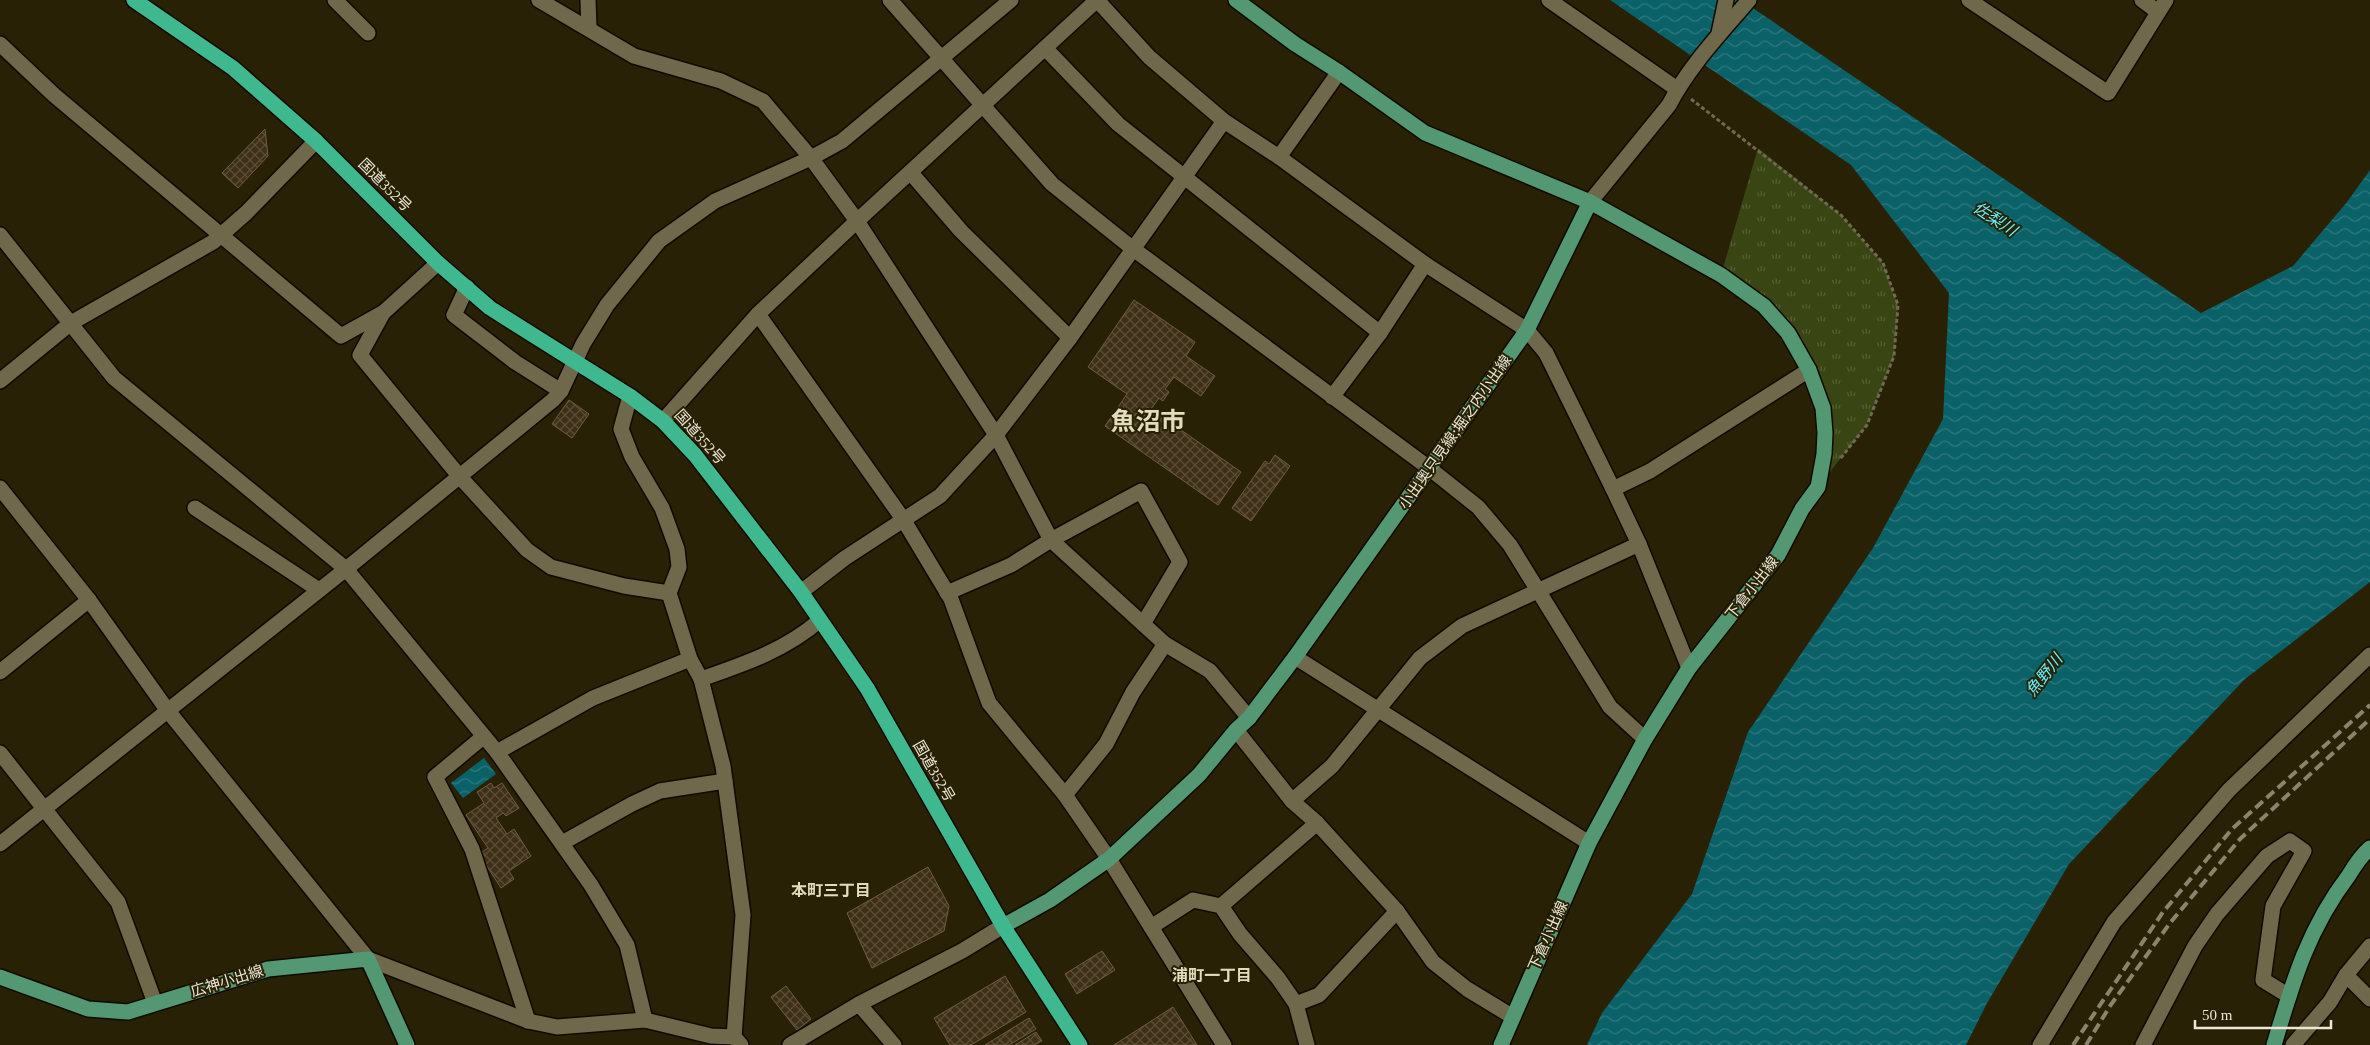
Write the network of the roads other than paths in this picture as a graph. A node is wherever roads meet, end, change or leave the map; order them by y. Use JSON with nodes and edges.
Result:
{"nodes":[{"id":1,"x":134,"y":0,"type":"edge"},
{"id":2,"x":335,"y":0,"type":"edge"},
{"id":3,"x":539,"y":0,"type":"edge"},
{"id":4,"x":588,"y":0,"type":"edge"},
{"id":5,"x":890,"y":0,"type":"edge"},
{"id":6,"x":1011,"y":0,"type":"edge"},
{"id":7,"x":1097,"y":0,"type":"edge"},
{"id":8,"x":1236,"y":0,"type":"edge"},
{"id":9,"x":1549,"y":0,"type":"edge"},
{"id":10,"x":1726,"y":0,"type":"edge"},
{"id":11,"x":1749,"y":0,"type":"edge"},
{"id":12,"x":1969,"y":0,"type":"edge"},
{"id":13,"x":2142,"y":0,"type":"edge"},
{"id":14,"x":2162,"y":6,"type":"edge"},
{"id":15,"x":589,"y":28,"type":"junction"},
{"id":16,"x":368,"y":33,"type":"dead end"},
{"id":17,"x":1719,"y":34,"type":"junction"},
{"id":18,"x":0,"y":44,"type":"edge"},
{"id":19,"x":1044,"y":48,"type":"junction"},
{"id":20,"x":941,"y":56,"type":"junction"},
{"id":21,"x":1339,"y":72,"type":"junction"},
{"id":22,"x":1677,"y":89,"type":"junction"},
{"id":23,"x":982,"y":106,"type":"junction"},
{"id":24,"x":1224,"y":121,"type":"junction"},
{"id":25,"x":316,"y":142,"type":"junction"},
{"id":26,"x":1279,"y":157,"type":"junction"},
{"id":27,"x":811,"y":158,"type":"junction"},
{"id":28,"x":911,"y":173,"type":"junction"},
{"id":29,"x":1184,"y":177,"type":"junction"},
{"id":30,"x":1590,"y":202,"type":"junction"},
{"id":31,"x":857,"y":221,"type":"junction"},
{"id":32,"x":220,"y":235,"type":"junction"},
{"id":33,"x":0,"y":236,"type":"edge"},
{"id":34,"x":1132,"y":248,"type":"junction"},
{"id":35,"x":438,"y":263,"type":"junction"},
{"id":36,"x":1425,"y":264,"type":"junction"},
{"id":37,"x":467,"y":287,"type":"junction"},
{"id":38,"x":384,"y":312,"type":"junction"},
{"id":39,"x":758,"y":314,"type":"junction"},
{"id":40,"x":71,"y":323,"type":"junction"},
{"id":41,"x":1526,"y":330,"type":"junction"},
{"id":42,"x":1380,"y":333,"type":"junction"},
{"id":43,"x":1070,"y":338,"type":"junction"},
{"id":44,"x":574,"y":362,"type":"junction"},
{"id":45,"x":1809,"y":370,"type":"junction"},
{"id":46,"x":0,"y":381,"type":"edge"},
{"id":47,"x":561,"y":391,"type":"junction"},
{"id":48,"x":630,"y":396,"type":"junction"},
{"id":49,"x":1332,"y":398,"type":"junction"},
{"id":50,"x":662,"y":421,"type":"junction"},
{"id":51,"x":996,"y":435,"type":"junction"},
{"id":52,"x":1429,"y":468,"type":"junction"},
{"id":53,"x":460,"y":477,"type":"junction"},
{"id":54,"x":0,"y":488,"type":"edge"},
{"id":55,"x":1613,"y":489,"type":"junction"},
{"id":56,"x":195,"y":508,"type":"dead end"},
{"id":57,"x":903,"y":519,"type":"junction"},
{"id":58,"x":1050,"y":540,"type":"junction"},
{"id":59,"x":1639,"y":544,"type":"junction"},
{"id":60,"x":346,"y":569,"type":"junction"},
{"id":61,"x":1539,"y":589,"type":"junction"},
{"id":62,"x":319,"y":590,"type":"junction"},
{"id":63,"x":801,"y":592,"type":"junction"},
{"id":64,"x":669,"y":593,"type":"junction"},
{"id":65,"x":947,"y":593,"type":"junction"},
{"id":66,"x":89,"y":600,"type":"junction"},
{"id":67,"x":820,"y":620,"type":"junction"},
{"id":68,"x":1143,"y":624,"type":"junction"},
{"id":69,"x":1165,"y":644,"type":"junction"},
{"id":70,"x":2370,"y":656,"type":"edge"},
{"id":71,"x":1295,"y":657,"type":"junction"},
{"id":72,"x":690,"y":658,"type":"junction"},
{"id":73,"x":1689,"y":668,"type":"junction"},
{"id":74,"x":0,"y":672,"type":"edge"},
{"id":75,"x":701,"y":679,"type":"junction"},
{"id":76,"x":1379,"y":708,"type":"junction"},
{"id":77,"x":168,"y":711,"type":"junction"},
{"id":78,"x":1249,"y":718,"type":"junction"},
{"id":79,"x":1236,"y":730,"type":"junction"},
{"id":80,"x":483,"y":737,"type":"junction"},
{"id":81,"x":1645,"y":739,"type":"junction"},
{"id":82,"x":497,"y":752,"type":"junction"},
{"id":83,"x":0,"y":753,"type":"edge"},
{"id":84,"x":725,"y":781,"type":"junction"},
{"id":85,"x":1065,"y":795,"type":"junction"},
{"id":86,"x":1292,"y":801,"type":"junction"},
{"id":87,"x":43,"y":808,"type":"junction"},
{"id":88,"x":1317,"y":824,"type":"junction"},
{"id":89,"x":562,"y":843,"type":"junction"},
{"id":90,"x":1589,"y":843,"type":"junction"},
{"id":91,"x":0,"y":844,"type":"edge"},
{"id":92,"x":2370,"y":848,"type":"edge"},
{"id":93,"x":1108,"y":859,"type":"junction"},
{"id":94,"x":1222,"y":906,"type":"junction"},
{"id":95,"x":1397,"y":911,"type":"junction"},
{"id":96,"x":1003,"y":926,"type":"junction"},
{"id":97,"x":1151,"y":927,"type":"junction"},
{"id":98,"x":2370,"y":946,"type":"edge"},
{"id":99,"x":368,"y":959,"type":"junction"},
{"id":100,"x":2346,"y":975,"type":"junction"},
{"id":101,"x":0,"y":977,"type":"edge"},
{"id":102,"x":2289,"y":996,"type":"junction"},
{"id":103,"x":2370,"y":999,"type":"edge"},
{"id":104,"x":155,"y":1003,"type":"junction"},
{"id":105,"x":859,"y":1004,"type":"junction"},
{"id":106,"x":1296,"y":1004,"type":"junction"},
{"id":107,"x":1513,"y":1017,"type":"junction"},
{"id":108,"x":644,"y":1020,"type":"junction"},
{"id":109,"x":528,"y":1021,"type":"junction"},
{"id":110,"x":738,"y":1041,"type":"edge"},
{"id":111,"x":406,"y":1045,"type":"edge"},
{"id":112,"x":790,"y":1045,"type":"edge"},
{"id":113,"x":894,"y":1045,"type":"edge"},
{"id":114,"x":1080,"y":1045,"type":"edge"},
{"id":115,"x":1224,"y":1045,"type":"edge"},
{"id":116,"x":1307,"y":1045,"type":"edge"},
{"id":117,"x":1501,"y":1045,"type":"edge"},
{"id":118,"x":2040,"y":1045,"type":"edge"},
{"id":119,"x":2143,"y":1045,"type":"edge"},
{"id":120,"x":2274,"y":1045,"type":"edge"},
{"id":121,"x":2293,"y":1045,"type":"edge"}],
"edges":[{"from":1,"to":25,"type":"highway","name":"国道352号"},
{"from":2,"to":16,"type":"street"},
{"from":3,"to":15,"type":"street"},
{"from":4,"to":15,"type":"street"},
{"from":5,"to":20,"type":"street"},
{"from":6,"to":20,"type":"street"},
{"from":7,"to":19,"type":"street"},
{"from":7,"to":24,"type":"street"},
{"from":8,"to":21,"type":"main road"},
{"from":9,"to":22,"type":"street"},
{"from":10,"to":17,"type":"street"},
{"from":11,"to":17,"type":"street"},
{"from":12,"to":14,"type":"street"},
{"from":13,"to":14,"type":"street"},
{"from":15,"to":27,"type":"street"},
{"from":17,"to":22,"type":"street"},
{"from":18,"to":32,"type":"street"},
{"from":19,"to":23,"type":"street"},
{"from":19,"to":29,"type":"street"},
{"from":20,"to":23,"type":"street"},
{"from":20,"to":27,"type":"street"},
{"from":21,"to":26,"type":"street"},
{"from":21,"to":30,"type":"main road"},
{"from":22,"to":30,"type":"street"},
{"from":23,"to":28,"type":"street"},
{"from":23,"to":34,"type":"street"},
{"from":24,"to":26,"type":"street"},
{"from":24,"to":29,"type":"street"},
{"from":25,"to":32,"type":"street"},
{"from":25,"to":35,"type":"highway","name":"国道352号"},
{"from":26,"to":36,"type":"street"},
{"from":27,"to":31,"type":"street"},
{"from":27,"to":44,"type":"street"},
{"from":28,"to":31,"type":"street"},
{"from":28,"to":43,"type":"street"},
{"from":29,"to":34,"type":"street"},
{"from":29,"to":42,"type":"street"},
{"from":30,"to":41,"type":"main road","name":"小出奥只見線;堀之内小出線"},
{"from":30,"to":45,"type":"main road","name":"下倉小出線"},
{"from":31,"to":39,"type":"street"},
{"from":31,"to":51,"type":"street"},
{"from":32,"to":38,"type":"street"},
{"from":32,"to":40,"type":"street"},
{"from":33,"to":40,"type":"street"},
{"from":34,"to":43,"type":"street"},
{"from":34,"to":49,"type":"street"},
{"from":35,"to":37,"type":"highway","name":"国道352号"},
{"from":35,"to":38,"type":"street"},
{"from":36,"to":41,"type":"street"},
{"from":36,"to":42,"type":"street"},
{"from":37,"to":44,"type":"highway","name":"国道352号"},
{"from":37,"to":47,"type":"street"},
{"from":38,"to":53,"type":"street"},
{"from":39,"to":50,"type":"street"},
{"from":39,"to":57,"type":"street"},
{"from":40,"to":46,"type":"street"},
{"from":40,"to":60,"type":"street"},
{"from":41,"to":52,"type":"main road","name":"小出奥只見線;堀之内小出線"},
{"from":41,"to":55,"type":"street"},
{"from":42,"to":49,"type":"street"},
{"from":43,"to":51,"type":"street"},
{"from":44,"to":47,"type":"street"},
{"from":44,"to":48,"type":"highway","name":"国道352号"},
{"from":45,"to":55,"type":"street"},
{"from":45,"to":73,"type":"main road","name":"下倉小出線"},
{"from":47,"to":53,"type":"street"},
{"from":48,"to":50,"type":"highway","name":"国道352号"},
{"from":48,"to":64,"type":"street"},
{"from":49,"to":52,"type":"street"},
{"from":50,"to":63,"type":"highway","name":"国道352号"},
{"from":51,"to":57,"type":"street"},
{"from":51,"to":58,"type":"street"},
{"from":52,"to":61,"type":"street"},
{"from":52,"to":71,"type":"main road","name":"小出奥只見線;堀之内小出線"},
{"from":53,"to":60,"type":"street"},
{"from":53,"to":64,"type":"street"},
{"from":54,"to":66,"type":"street"},
{"from":55,"to":59,"type":"street"},
{"from":56,"to":62,"type":"street"},
{"from":57,"to":63,"type":"street"},
{"from":57,"to":65,"type":"street"},
{"from":58,"to":65,"type":"street"},
{"from":58,"to":68,"type":"street"},
{"from":58,"to":68,"type":"street"},
{"from":59,"to":61,"type":"street"},
{"from":59,"to":73,"type":"street"},
{"from":60,"to":62,"type":"street"},
{"from":60,"to":80,"type":"street"},
{"from":61,"to":76,"type":"street"},
{"from":61,"to":81,"type":"street"},
{"from":62,"to":77,"type":"street"},
{"from":63,"to":67,"type":"highway","name":"国道352号"},
{"from":64,"to":72,"type":"street"},
{"from":65,"to":85,"type":"street"},
{"from":66,"to":74,"type":"street"},
{"from":66,"to":77,"type":"street"},
{"from":67,"to":75,"type":"street"},
{"from":67,"to":96,"type":"highway","name":"国道352号"},
{"from":68,"to":69,"type":"street"},
{"from":69,"to":78,"type":"street"},
{"from":69,"to":85,"type":"street"},
{"from":70,"to":118,"type":"street"},
{"from":71,"to":76,"type":"street"},
{"from":71,"to":78,"type":"main road","name":"小出奥只見線;堀之内小出線"},
{"from":72,"to":75,"type":"street"},
{"from":72,"to":82,"type":"street"},
{"from":73,"to":81,"type":"main road","name":"下倉小出線"},
{"from":75,"to":84,"type":"street"},
{"from":76,"to":86,"type":"street"},
{"from":76,"to":90,"type":"street"},
{"from":77,"to":87,"type":"street"},
{"from":77,"to":99,"type":"street"},
{"from":78,"to":79,"type":"main road","name":"小出奥只見線;堀之内小出線"},
{"from":79,"to":86,"type":"street"},
{"from":79,"to":93,"type":"main road","name":"小出奥只見線;堀之内小出線"},
{"from":80,"to":82,"type":"street"},
{"from":80,"to":109,"type":"street"},
{"from":81,"to":90,"type":"main road","name":"下倉小出線"},
{"from":82,"to":89,"type":"street"},
{"from":83,"to":87,"type":"street"},
{"from":84,"to":89,"type":"street"},
{"from":84,"to":110,"type":"street"},
{"from":85,"to":93,"type":"street"},
{"from":86,"to":88,"type":"street"},
{"from":87,"to":91,"type":"street"},
{"from":87,"to":104,"type":"street"},
{"from":88,"to":94,"type":"street"},
{"from":88,"to":95,"type":"street"},
{"from":89,"to":108,"type":"street"},
{"from":90,"to":107,"type":"main road","name":"下倉小出線"},
{"from":92,"to":102,"type":"main road"},
{"from":93,"to":96,"type":"main road","name":"小出奥只見線;堀之内小出線"},
{"from":93,"to":97,"type":"street"},
{"from":94,"to":97,"type":"street"},
{"from":94,"to":106,"type":"street"},
{"from":95,"to":106,"type":"street"},
{"from":95,"to":107,"type":"street"},
{"from":96,"to":105,"type":"street"},
{"from":96,"to":114,"type":"highway","name":"国道352号"},
{"from":97,"to":115,"type":"street"},
{"from":98,"to":100,"type":"street"},
{"from":99,"to":104,"type":"main road","name":"広神小出線"},
{"from":99,"to":109,"type":"street"},
{"from":99,"to":111,"type":"main road"},
{"from":100,"to":103,"type":"street"},
{"from":100,"to":121,"type":"street"},
{"from":101,"to":104,"type":"main road","name":"広神小出線"},
{"from":102,"to":119,"type":"street"},
{"from":102,"to":120,"type":"main road"},
{"from":105,"to":112,"type":"street"},
{"from":105,"to":113,"type":"street"},
{"from":106,"to":116,"type":"street"},
{"from":107,"to":117,"type":"main road","name":"下倉小出線"},
{"from":108,"to":109,"type":"street"},
{"from":108,"to":110,"type":"street"}]}
